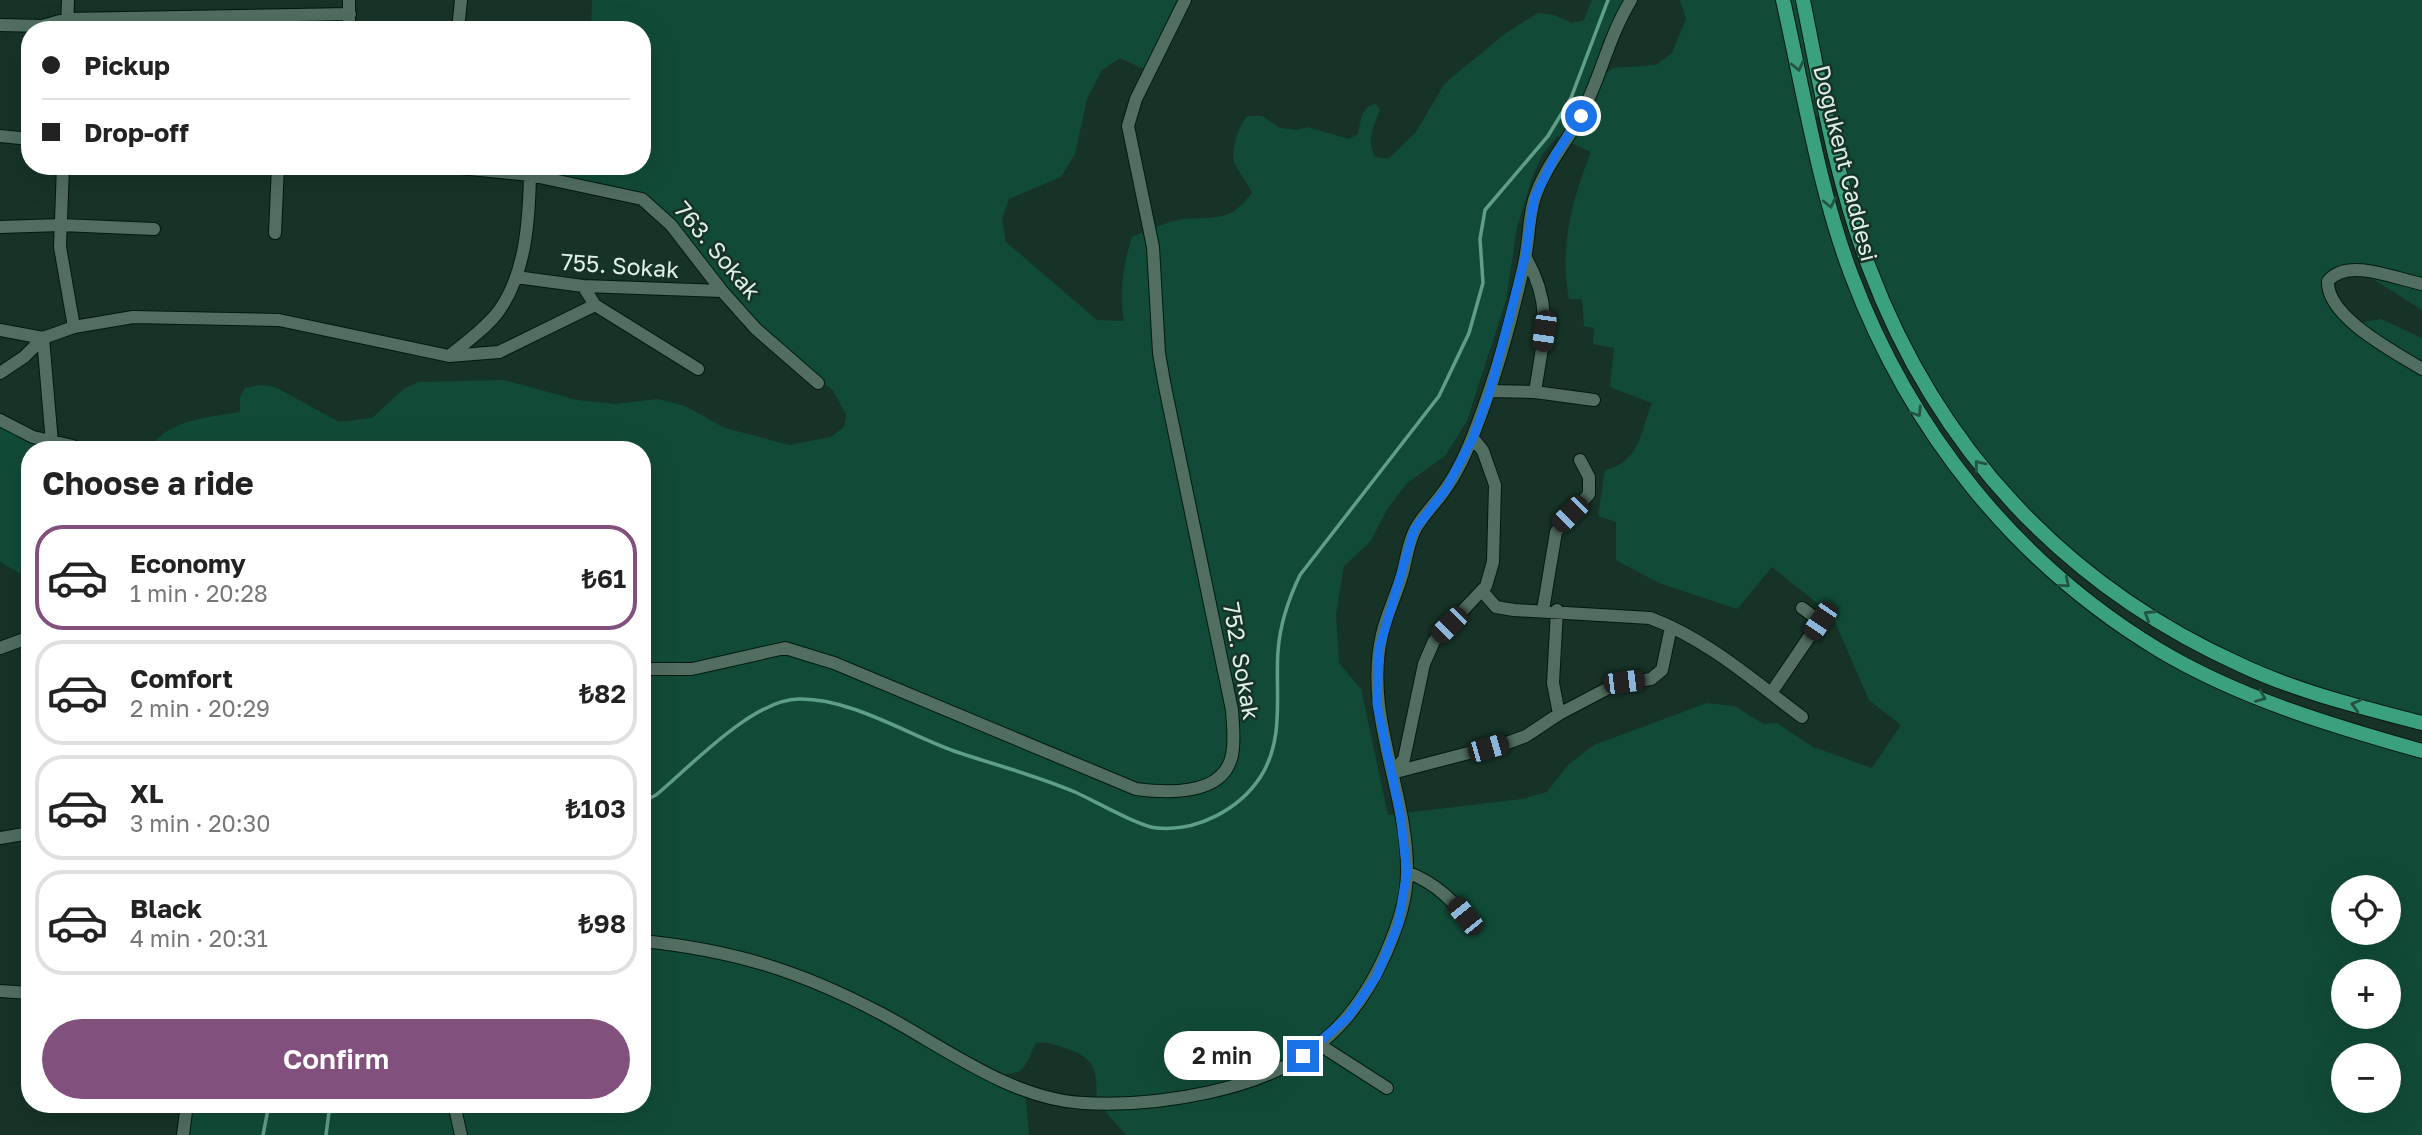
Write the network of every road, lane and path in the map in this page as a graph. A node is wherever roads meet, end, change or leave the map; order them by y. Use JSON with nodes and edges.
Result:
{"nodes":[{"id":1,"x":68,"y":0,"type":"edge"},
{"id":2,"x":349,"y":0,"type":"edge"},
{"id":3,"x":461,"y":0,"type":"edge"},
{"id":4,"x":1185,"y":0,"type":"edge"},
{"id":5,"x":1631,"y":0,"type":"edge"},
{"id":6,"x":1783,"y":0,"type":"edge"},
{"id":7,"x":1802,"y":0,"type":"edge"},
{"id":8,"x":350,"y":14,"type":"junction"},
{"id":9,"x":67,"y":21,"type":"edge"},
{"id":10,"x":170,"y":21,"type":"edge"},
{"id":11,"x":350,"y":21,"type":"edge"},
{"id":12,"x":459,"y":21,"type":"edge"},
{"id":13,"x":0,"y":26,"type":"edge"},
{"id":14,"x":21,"y":26,"type":"edge"},
{"id":15,"x":0,"y":136,"type":"edge"},
{"id":16,"x":21,"y":138,"type":"edge"},
{"id":17,"x":63,"y":175,"type":"edge"},
{"id":18,"x":278,"y":175,"type":"edge"},
{"id":19,"x":530,"y":175,"type":"joint"},
{"id":20,"x":61,"y":225,"type":"junction"},
{"id":21,"x":0,"y":227,"type":"edge"},
{"id":22,"x":154,"y":229,"type":"dead end"},
{"id":23,"x":275,"y":233,"type":"dead end"},
{"id":24,"x":1525,"y":258,"type":"junction"},
{"id":25,"x":516,"y":277,"type":"junction"},
{"id":26,"x":2422,"y":284,"type":"edge"},
{"id":27,"x":583,"y":286,"type":"junction"},
{"id":28,"x":722,"y":292,"type":"junction"},
{"id":29,"x":595,"y":305,"type":"junction"},
{"id":30,"x":74,"y":327,"type":"junction"},
{"id":31,"x":0,"y":330,"type":"edge"},
{"id":32,"x":43,"y":338,"type":"junction"},
{"id":33,"x":449,"y":356,"type":"junction"},
{"id":34,"x":698,"y":369,"type":"dead end"},
{"id":35,"x":2422,"y":369,"type":"edge"},
{"id":36,"x":0,"y":373,"type":"edge"},
{"id":37,"x":818,"y":383,"type":"dead end"},
{"id":38,"x":1490,"y":391,"type":"junction"},
{"id":39,"x":1535,"y":392,"type":"junction"},
{"id":40,"x":1594,"y":400,"type":"dead end"},
{"id":41,"x":0,"y":420,"type":"edge"},
{"id":42,"x":1473,"y":438,"type":"junction"},
{"id":43,"x":47,"y":441,"type":"edge"},
{"id":44,"x":52,"y":441,"type":"edge"},
{"id":45,"x":1580,"y":460,"type":"dead end"},
{"id":46,"x":1482,"y":592,"type":"junction"},
{"id":47,"x":1802,"y":608,"type":"dead end"},
{"id":48,"x":1543,"y":610,"type":"junction"},
{"id":49,"x":1557,"y":610,"type":"junction"},
{"id":50,"x":1671,"y":627,"type":"junction"},
{"id":51,"x":21,"y":640,"type":"edge"},
{"id":52,"x":0,"y":648,"type":"edge"},
{"id":53,"x":651,"y":669,"type":"edge"},
{"id":54,"x":1771,"y":694,"type":"junction"},
{"id":55,"x":1559,"y":714,"type":"junction"},
{"id":56,"x":1802,"y":717,"type":"dead end"},
{"id":57,"x":2422,"y":723,"type":"edge"},
{"id":58,"x":2422,"y":751,"type":"edge"},
{"id":59,"x":1392,"y":773,"type":"junction"},
{"id":60,"x":21,"y":834,"type":"edge"},
{"id":61,"x":0,"y":838,"type":"edge"},
{"id":62,"x":1407,"y":872,"type":"junction"},
{"id":63,"x":1474,"y":927,"type":"dead end"},
{"id":64,"x":651,"y":942,"type":"edge"},
{"id":65,"x":0,"y":991,"type":"edge"},
{"id":66,"x":21,"y":992,"type":"edge"},
{"id":67,"x":1320,"y":1045,"type":"junction"},
{"id":68,"x":1387,"y":1088,"type":"dead end"},
{"id":69,"x":186,"y":1113,"type":"edge"},
{"id":70,"x":456,"y":1113,"type":"edge"},
{"id":71,"x":183,"y":1135,"type":"edge"},
{"id":72,"x":461,"y":1135,"type":"edge"}],
"edges":[{"from":1,"to":9,"type":"street"},
{"from":2,"to":8,"type":"street"},
{"from":3,"to":12,"type":"street"},
{"from":4,"to":53,"type":"street","name":"752. Sokak"},
{"from":5,"to":24,"type":"street"},
{"from":6,"to":58,"type":"main road","name":"Doğukent Caddesi","one_way":true},
{"from":57,"to":7,"type":"main road","name":"Doğukent Caddesi","one_way":true},
{"from":8,"to":10,"type":"street"},
{"from":8,"to":11,"type":"street"},
{"from":13,"to":14,"type":"street"},
{"from":15,"to":16,"type":"street"},
{"from":17,"to":20,"type":"street"},
{"from":18,"to":23,"type":"street"},
{"from":19,"to":25,"type":"street"},
{"from":19,"to":28,"type":"street","name":"763. Sokak"},
{"from":20,"to":21,"type":"street"},
{"from":20,"to":22,"type":"street"},
{"from":20,"to":30,"type":"street"},
{"from":24,"to":38,"type":"street"},
{"from":24,"to":39,"type":"street"},
{"from":25,"to":27,"type":"street","name":"755. Sokak"},
{"from":25,"to":33,"type":"street"},
{"from":26,"to":35,"type":"street"},
{"from":27,"to":28,"type":"street","name":"755. Sokak"},
{"from":27,"to":29,"type":"street"},
{"from":28,"to":37,"type":"street","name":"763. Sokak"},
{"from":29,"to":33,"type":"street"},
{"from":29,"to":34,"type":"street"},
{"from":30,"to":32,"type":"street"},
{"from":30,"to":33,"type":"street"},
{"from":31,"to":32,"type":"street"},
{"from":32,"to":36,"type":"street"},
{"from":32,"to":44,"type":"street"},
{"from":38,"to":39,"type":"street"},
{"from":38,"to":42,"type":"street"},
{"from":39,"to":40,"type":"street"},
{"from":41,"to":43,"type":"street"},
{"from":42,"to":46,"type":"street"},
{"from":42,"to":59,"type":"street"},
{"from":45,"to":48,"type":"street"},
{"from":46,"to":48,"type":"street"},
{"from":46,"to":59,"type":"street"},
{"from":47,"to":54,"type":"street"},
{"from":48,"to":49,"type":"street"},
{"from":49,"to":50,"type":"street"},
{"from":49,"to":55,"type":"street"},
{"from":50,"to":54,"type":"street"},
{"from":50,"to":55,"type":"street"},
{"from":51,"to":52,"type":"street"},
{"from":54,"to":56,"type":"street"},
{"from":55,"to":59,"type":"street"},
{"from":59,"to":62,"type":"street"},
{"from":60,"to":61,"type":"street"},
{"from":62,"to":63,"type":"street"},
{"from":62,"to":67,"type":"street"},
{"from":64,"to":67,"type":"street"},
{"from":65,"to":66,"type":"street"},
{"from":67,"to":68,"type":"street"},
{"from":69,"to":71,"type":"street"},
{"from":70,"to":72,"type":"street"}]}
